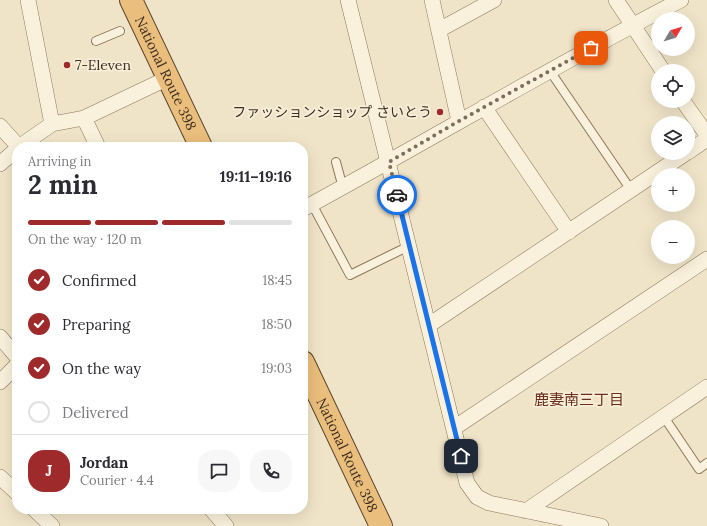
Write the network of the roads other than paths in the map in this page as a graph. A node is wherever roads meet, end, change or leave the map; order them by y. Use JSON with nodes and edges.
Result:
{"nodes":[{"id":1,"x":28,"y":0,"type":"edge"},
{"id":2,"x":131,"y":0,"type":"edge"},
{"id":3,"x":348,"y":0,"type":"edge"},
{"id":4,"x":432,"y":0,"type":"edge"},
{"id":5,"x":494,"y":0,"type":"edge"},
{"id":6,"x":616,"y":0,"type":"edge"},
{"id":7,"x":681,"y":0,"type":"edge"},
{"id":8,"x":631,"y":26,"type":"junction"},
{"id":9,"x":439,"y":30,"type":"junction"},
{"id":10,"x":120,"y":31,"type":"dead end"},
{"id":11,"x":96,"y":41,"type":"dead end"},
{"id":12,"x":658,"y":64,"type":"edge"},
{"id":13,"x":550,"y":70,"type":"junction"},
{"id":14,"x":168,"y":78,"type":"junction"},
{"id":15,"x":484,"y":107,"type":"junction"},
{"id":16,"x":688,"y":108,"type":"edge"},
{"id":17,"x":84,"y":118,"type":"junction"},
{"id":18,"x":459,"y":121,"type":"junction"},
{"id":19,"x":52,"y":124,"type":"junction"},
{"id":20,"x":0,"y":126,"type":"edge"},
{"id":21,"x":707,"y":135,"type":"edge"},
{"id":22,"x":707,"y":139,"type":"edge"},
{"id":23,"x":13,"y":142,"type":"edge"},
{"id":24,"x":26,"y":142,"type":"edge"},
{"id":25,"x":96,"y":142,"type":"edge"},
{"id":26,"x":199,"y":142,"type":"edge"},
{"id":27,"x":695,"y":147,"type":"edge"},
{"id":28,"x":12,"y":153,"type":"edge"},
{"id":29,"x":675,"y":160,"type":"edge"},
{"id":30,"x":336,"y":162,"type":"dead end"},
{"id":31,"x":389,"y":162,"type":"junction"},
{"id":32,"x":0,"y":164,"type":"edge"},
{"id":33,"x":343,"y":188,"type":"junction"},
{"id":34,"x":632,"y":190,"type":"junction"},
{"id":35,"x":308,"y":207,"type":"edge"},
{"id":36,"x":569,"y":232,"type":"junction"},
{"id":37,"x":409,"y":246,"type":"junction"},
{"id":38,"x":707,"y":259,"type":"edge"},
{"id":39,"x":429,"y":325,"type":"junction"},
{"id":40,"x":0,"y":337,"type":"edge"},
{"id":41,"x":12,"y":351,"type":"edge"},
{"id":42,"x":12,"y":370,"type":"edge"},
{"id":43,"x":308,"y":373,"type":"edge"},
{"id":44,"x":0,"y":382,"type":"edge"},
{"id":45,"x":707,"y":387,"type":"edge"},
{"id":46,"x":664,"y":417,"type":"junction"},
{"id":47,"x":454,"y":428,"type":"junction"},
{"id":48,"x":707,"y":463,"type":"edge"},
{"id":49,"x":0,"y":477,"type":"edge"},
{"id":50,"x":12,"y":488,"type":"edge"},
{"id":51,"x":526,"y":511,"type":"junction"},
{"id":52,"x":39,"y":514,"type":"edge"},
{"id":53,"x":215,"y":514,"type":"edge"},
{"id":54,"x":52,"y":526,"type":"edge"},
{"id":55,"x":226,"y":526,"type":"edge"},
{"id":56,"x":381,"y":526,"type":"edge"},
{"id":57,"x":601,"y":526,"type":"edge"}],
"edges":[{"from":1,"to":19,"type":"street"},
{"from":2,"to":14,"type":"highway","name":"National Route 398"},
{"from":3,"to":31,"type":"street"},
{"from":4,"to":9,"type":"street"},
{"from":5,"to":9,"type":"street"},
{"from":6,"to":8,"type":"street"},
{"from":7,"to":8,"type":"street"},
{"from":8,"to":12,"type":"street"},
{"from":8,"to":13,"type":"street"},
{"from":9,"to":18,"type":"street"},
{"from":10,"to":11,"type":"lane"},
{"from":13,"to":15,"type":"street"},
{"from":13,"to":34,"type":"lane"},
{"from":14,"to":17,"type":"street"},
{"from":14,"to":26,"type":"highway","name":"National Route 398"},
{"from":15,"to":18,"type":"street"},
{"from":15,"to":36,"type":"street"},
{"from":16,"to":21,"type":"street"},
{"from":17,"to":19,"type":"street"},
{"from":17,"to":25,"type":"street"},
{"from":18,"to":31,"type":"street"},
{"from":19,"to":24,"type":"street"},
{"from":20,"to":23,"type":"street"},
{"from":22,"to":27,"type":"street"},
{"from":28,"to":32,"type":"street"},
{"from":29,"to":34,"type":"street"},
{"from":30,"to":33,"type":"lane"},
{"from":31,"to":33,"type":"street"},
{"from":31,"to":37,"type":"street"},
{"from":33,"to":35,"type":"street"},
{"from":34,"to":36,"type":"street"},
{"from":35,"to":37,"type":"lane"},
{"from":36,"to":39,"type":"street"},
{"from":37,"to":39,"type":"street"},
{"from":38,"to":47,"type":"street"},
{"from":39,"to":47,"type":"street"},
{"from":40,"to":41,"type":"street"},
{"from":42,"to":44,"type":"street"},
{"from":43,"to":56,"type":"highway","name":"National Route 398"},
{"from":45,"to":46,"type":"street"},
{"from":46,"to":48,"type":"lane"},
{"from":46,"to":51,"type":"street"},
{"from":47,"to":51,"type":"street"},
{"from":49,"to":50,"type":"street"},
{"from":51,"to":57,"type":"street"},
{"from":52,"to":54,"type":"street"},
{"from":53,"to":55,"type":"street"}]}
